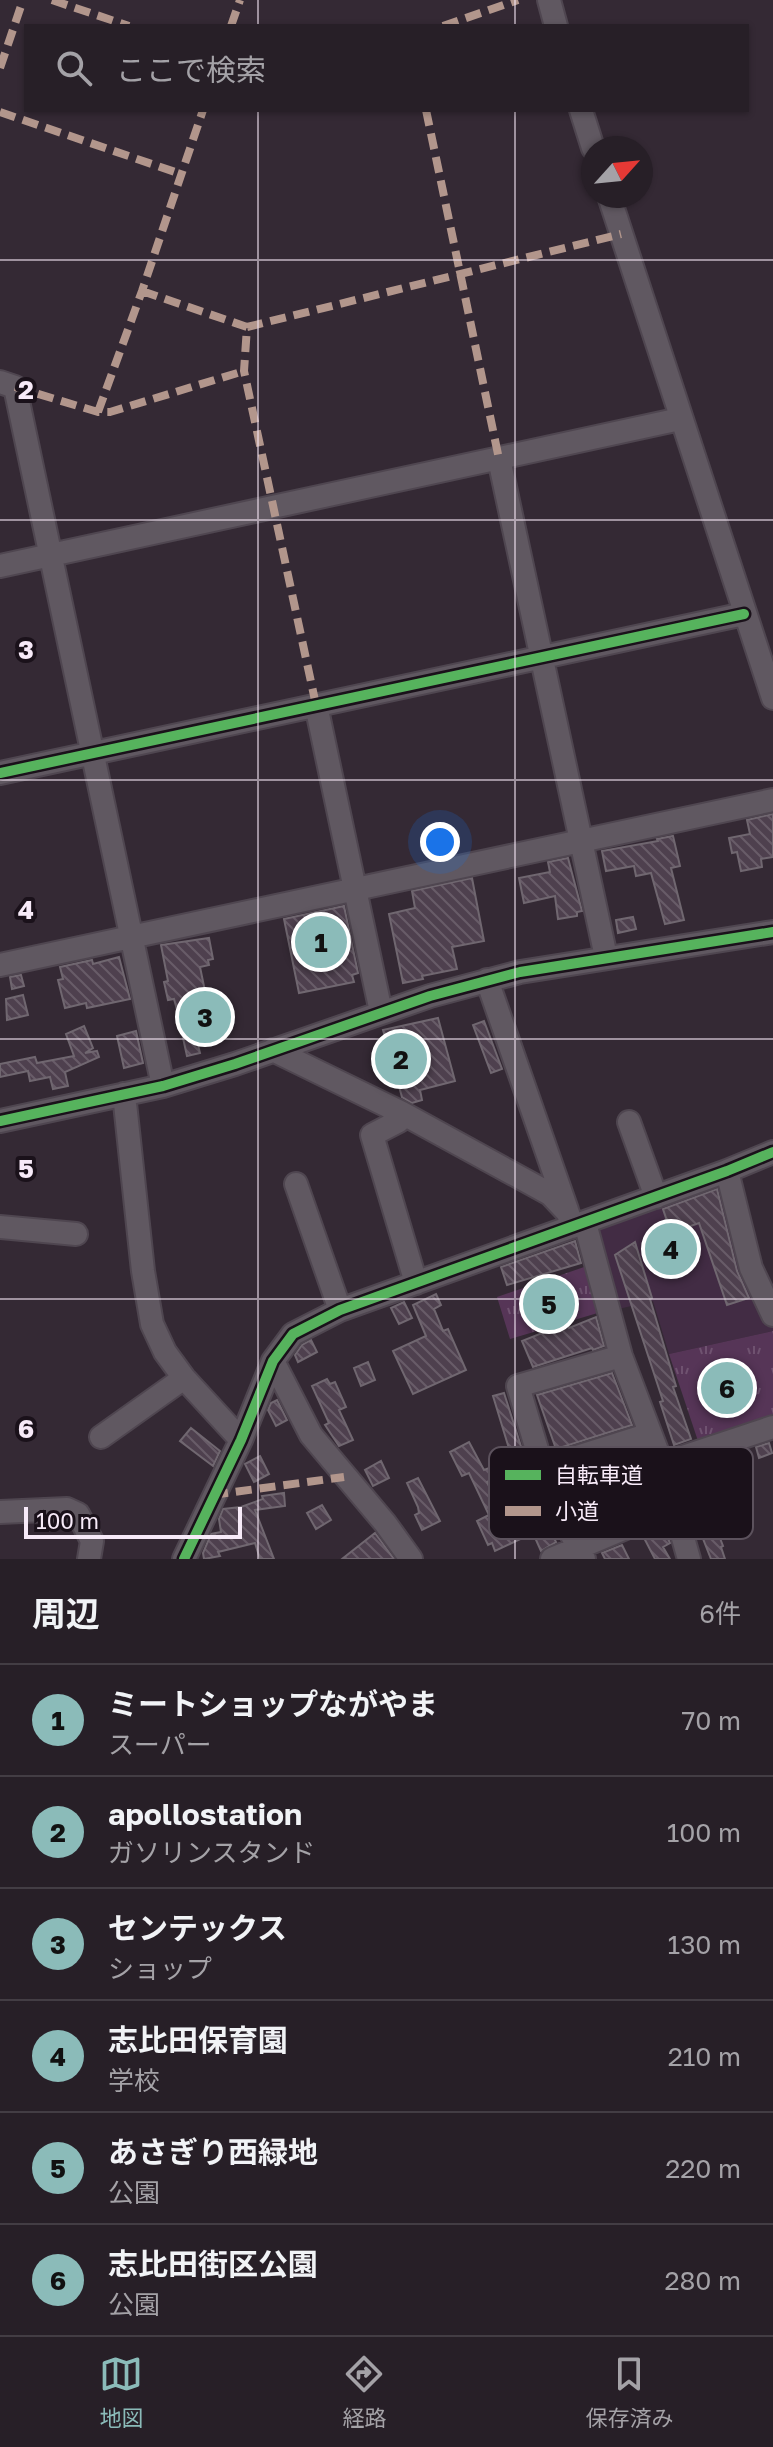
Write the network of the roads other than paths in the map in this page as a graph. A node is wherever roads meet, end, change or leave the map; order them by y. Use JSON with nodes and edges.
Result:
{"nodes":[{"id":1,"x":549,"y":0,"type":"edge"},
{"id":2,"x":555,"y":24,"type":"edge"},
{"id":3,"x":582,"y":112,"type":"edge"},
{"id":4,"x":589,"y":136,"type":"edge"},
{"id":5,"x":613,"y":208,"type":"edge"},
{"id":6,"x":0,"y":382,"type":"edge"},
{"id":7,"x":680,"y":419,"type":"junction"},
{"id":8,"x":499,"y":459,"type":"junction"},
{"id":9,"x":49,"y":556,"type":"junction"},
{"id":10,"x":0,"y":566,"type":"edge"},
{"id":11,"x":744,"y":614,"type":"junction"},
{"id":12,"x":541,"y":658,"type":"junction"},
{"id":13,"x":773,"y":698,"type":"edge"},
{"id":14,"x":316,"y":705,"type":"junction"},
{"id":15,"x":93,"y":753,"type":"junction"},
{"id":16,"x":0,"y":773,"type":"edge"},
{"id":17,"x":773,"y":800,"type":"edge"},
{"id":18,"x":580,"y":841,"type":"junction"},
{"id":19,"x":355,"y":888,"type":"junction"},
{"id":20,"x":773,"y":932,"type":"edge"},
{"id":21,"x":132,"y":937,"type":"junction"},
{"id":22,"x":606,"y":957,"type":"junction"},
{"id":23,"x":0,"y":965,"type":"edge"},
{"id":24,"x":487,"y":980,"type":"junction"},
{"id":25,"x":381,"y":1012,"type":"junction"},
{"id":26,"x":273,"y":1050,"type":"junction"},
{"id":27,"x":163,"y":1086,"type":"junction"},
{"id":28,"x":124,"y":1094,"type":"junction"},
{"id":29,"x":402,"y":1113,"type":"junction"},
{"id":30,"x":0,"y":1121,"type":"edge"},
{"id":31,"x":629,"y":1122,"type":"dead end"},
{"id":32,"x":773,"y":1152,"type":"edge"},
{"id":33,"x":727,"y":1171,"type":"junction"},
{"id":34,"x":296,"y":1184,"type":"dead end"},
{"id":35,"x":656,"y":1197,"type":"junction"},
{"id":36,"x":575,"y":1221,"type":"junction"},
{"id":37,"x":0,"y":1227,"type":"edge"},
{"id":38,"x":76,"y":1234,"type":"dead end"},
{"id":39,"x":416,"y":1283,"type":"junction"},
{"id":40,"x":340,"y":1310,"type":"junction"},
{"id":41,"x":773,"y":1315,"type":"edge"},
{"id":42,"x":621,"y":1356,"type":"junction"},
{"id":43,"x":273,"y":1361,"type":"junction"},
{"id":44,"x":184,"y":1378,"type":"junction"},
{"id":45,"x":773,"y":1427,"type":"edge"},
{"id":46,"x":650,"y":1434,"type":"junction"},
{"id":47,"x":101,"y":1437,"type":"dead end"},
{"id":48,"x":241,"y":1440,"type":"junction"},
{"id":49,"x":536,"y":1447,"type":"edge"},
{"id":50,"x":609,"y":1447,"type":"edge"},
{"id":51,"x":655,"y":1447,"type":"edge"},
{"id":52,"x":713,"y":1447,"type":"edge"},
{"id":53,"x":0,"y":1512,"type":"edge"},
{"id":54,"x":610,"y":1539,"type":"edge"},
{"id":55,"x":683,"y":1539,"type":"edge"},
{"id":56,"x":580,"y":1554,"type":"edge"},
{"id":57,"x":89,"y":1559,"type":"edge"},
{"id":58,"x":184,"y":1559,"type":"edge"},
{"id":59,"x":411,"y":1559,"type":"edge"},
{"id":60,"x":552,"y":1559,"type":"edge"},
{"id":61,"x":689,"y":1559,"type":"edge"}],
"edges":[{"from":1,"to":2,"type":"street"},
{"from":3,"to":4,"type":"street"},
{"from":5,"to":7,"type":"street"},
{"from":6,"to":9,"type":"street"},
{"from":7,"to":8,"type":"street"},
{"from":7,"to":11,"type":"street"},
{"from":8,"to":9,"type":"street"},
{"from":8,"to":12,"type":"street"},
{"from":9,"to":10,"type":"street"},
{"from":9,"to":15,"type":"street"},
{"from":11,"to":12,"type":"street"},
{"from":11,"to":13,"type":"street"},
{"from":12,"to":14,"type":"street"},
{"from":12,"to":18,"type":"street"},
{"from":14,"to":15,"type":"street"},
{"from":14,"to":19,"type":"street"},
{"from":15,"to":16,"type":"street"},
{"from":15,"to":21,"type":"street"},
{"from":17,"to":18,"type":"street"},
{"from":18,"to":19,"type":"street"},
{"from":18,"to":22,"type":"street"},
{"from":19,"to":21,"type":"street"},
{"from":19,"to":25,"type":"street"},
{"from":20,"to":22,"type":"street"},
{"from":21,"to":23,"type":"street"},
{"from":21,"to":27,"type":"street"},
{"from":22,"to":24,"type":"street"},
{"from":24,"to":25,"type":"street"},
{"from":24,"to":36,"type":"street"},
{"from":25,"to":26,"type":"street"},
{"from":26,"to":27,"type":"street"},
{"from":26,"to":29,"type":"street"},
{"from":27,"to":28,"type":"street"},
{"from":28,"to":30,"type":"street"},
{"from":28,"to":44,"type":"street"},
{"from":29,"to":36,"type":"street"},
{"from":29,"to":39,"type":"street"},
{"from":31,"to":35,"type":"street"},
{"from":32,"to":33,"type":"street"},
{"from":33,"to":35,"type":"street"},
{"from":33,"to":41,"type":"street"},
{"from":34,"to":40,"type":"street"},
{"from":35,"to":36,"type":"street"},
{"from":36,"to":39,"type":"street"},
{"from":36,"to":42,"type":"street"},
{"from":37,"to":38,"type":"street"},
{"from":39,"to":40,"type":"street"},
{"from":40,"to":43,"type":"street"},
{"from":42,"to":46,"type":"street"},
{"from":42,"to":49,"type":"street"},
{"from":43,"to":48,"type":"street"},
{"from":43,"to":59,"type":"street"},
{"from":44,"to":47,"type":"street"},
{"from":44,"to":48,"type":"street"},
{"from":45,"to":52,"type":"street"},
{"from":46,"to":50,"type":"street"},
{"from":46,"to":51,"type":"street"},
{"from":48,"to":58,"type":"street"},
{"from":53,"to":57,"type":"street"},
{"from":54,"to":56,"type":"street"},
{"from":55,"to":61,"type":"street"},
{"from":56,"to":60,"type":"street"}]}
